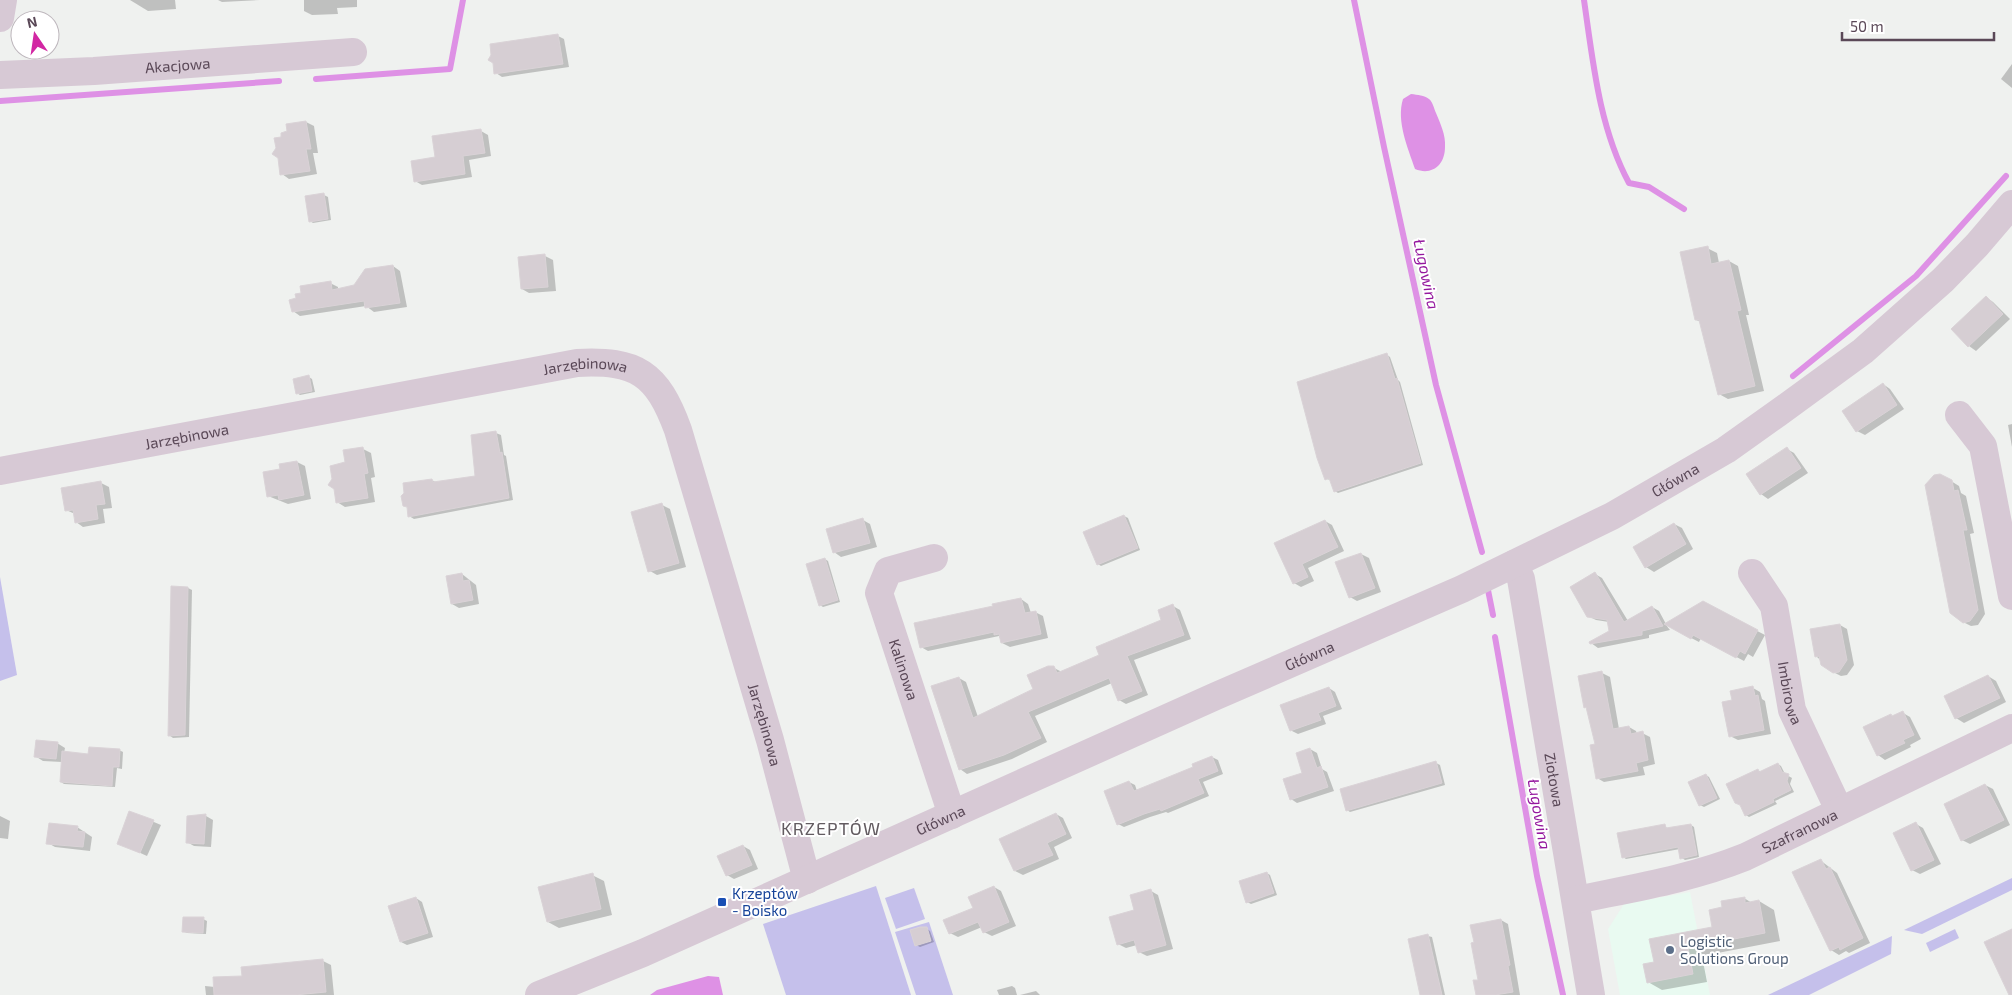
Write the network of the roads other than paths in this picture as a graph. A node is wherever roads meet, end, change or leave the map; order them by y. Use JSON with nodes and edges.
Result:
{"nodes":[{"id":1,"x":3,"y":0,"type":"edge"},
{"id":2,"x":0,"y":18,"type":"edge"},
{"id":3,"x":353,"y":52,"type":"dead end"},
{"id":4,"x":0,"y":75,"type":"edge"},
{"id":5,"x":2012,"y":204,"type":"edge"},
{"id":6,"x":1959,"y":415,"type":"dead end"},
{"id":7,"x":0,"y":471,"type":"edge"},
{"id":8,"x":934,"y":558,"type":"dead end"},
{"id":9,"x":1514,"y":564,"type":"junction"},
{"id":10,"x":1752,"y":572,"type":"dead end"},
{"id":11,"x":2012,"y":596,"type":"edge"},
{"id":12,"x":2012,"y":728,"type":"edge"},
{"id":13,"x":1839,"y":810,"type":"junction"},
{"id":14,"x":952,"y":815,"type":"junction"},
{"id":15,"x":808,"y":880,"type":"junction"},
{"id":16,"x":1576,"y":900,"type":"junction"},
{"id":17,"x":539,"y":995,"type":"edge"},
{"id":18,"x":1592,"y":995,"type":"edge"}],
"edges":[{"from":1,"to":2,"type":"street"},
{"from":3,"to":4,"type":"street","name":"Akacjowa"},
{"from":5,"to":9,"type":"street","name":"Główna"},
{"from":6,"to":11,"type":"street"},
{"from":7,"to":15,"type":"street","name":"Jarzębinowa"},
{"from":8,"to":14,"type":"street","name":"Kalinowa"},
{"from":9,"to":14,"type":"street","name":"Główna"},
{"from":9,"to":16,"type":"street","name":"Ziołowa"},
{"from":10,"to":13,"type":"street","name":"Imbirowa"},
{"from":12,"to":13,"type":"street","name":"Szafranowa"},
{"from":13,"to":16,"type":"street","name":"Szafranowa"},
{"from":14,"to":15,"type":"street","name":"Główna"},
{"from":15,"to":17,"type":"street","name":"Główna"},
{"from":16,"to":18,"type":"street","name":"Ziołowa"}]}
